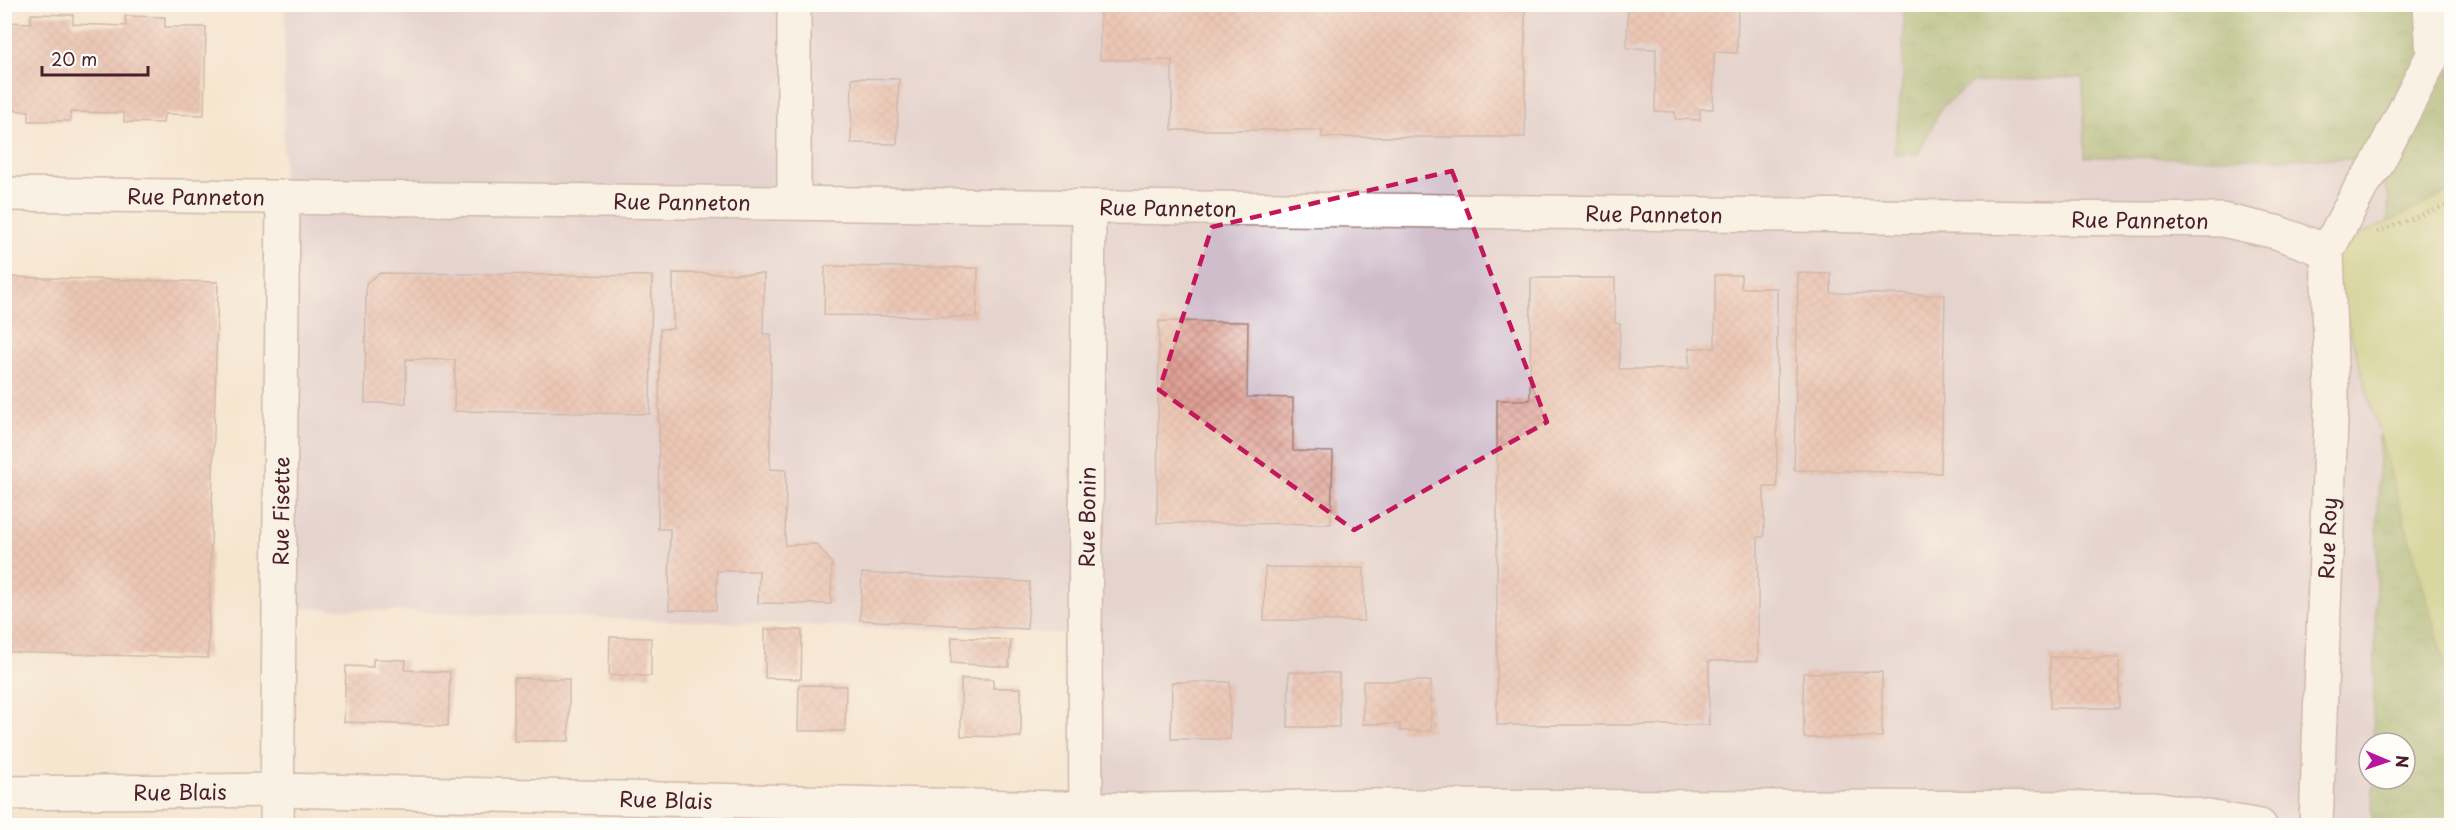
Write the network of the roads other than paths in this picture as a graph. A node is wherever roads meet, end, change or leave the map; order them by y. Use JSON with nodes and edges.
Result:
{"nodes":[{"id":1,"x":794,"y":4,"type":"edge"},
{"id":2,"x":2430,"y":4,"type":"edge"},
{"id":3,"x":4,"y":194,"type":"edge"},
{"id":4,"x":283,"y":196,"type":"junction"},
{"id":5,"x":794,"y":201,"type":"junction"},
{"id":6,"x":1089,"y":207,"type":"junction"},
{"id":7,"x":2327,"y":251,"type":"junction"},
{"id":8,"x":277,"y":790,"type":"junction"},
{"id":9,"x":4,"y":793,"type":"edge"},
{"id":10,"x":1085,"y":817,"type":"edge"},
{"id":11,"x":277,"y":825,"type":"edge"},
{"id":12,"x":2260,"y":825,"type":"edge"},
{"id":13,"x":2316,"y":825,"type":"edge"}],
"edges":[{"from":1,"to":5,"type":"street"},
{"from":2,"to":7,"type":"street"},
{"from":3,"to":4,"type":"street","name":"Rue Panneton"},
{"from":4,"to":5,"type":"street","name":"Rue Panneton"},
{"from":4,"to":8,"type":"street","name":"Rue Fisette"},
{"from":5,"to":6,"type":"street","name":"Rue Panneton"},
{"from":6,"to":7,"type":"street","name":"Rue Panneton"},
{"from":6,"to":10,"type":"street","name":"Rue Bonin"},
{"from":7,"to":13,"type":"street","name":"Rue Roy"},
{"from":8,"to":9,"type":"street","name":"Rue Blais"},
{"from":8,"to":10,"type":"street","name":"Rue Blais"},
{"from":8,"to":11,"type":"street","name":"Rue Fisette"},
{"from":10,"to":12,"type":"street","name":"Rue Blais"}]}
